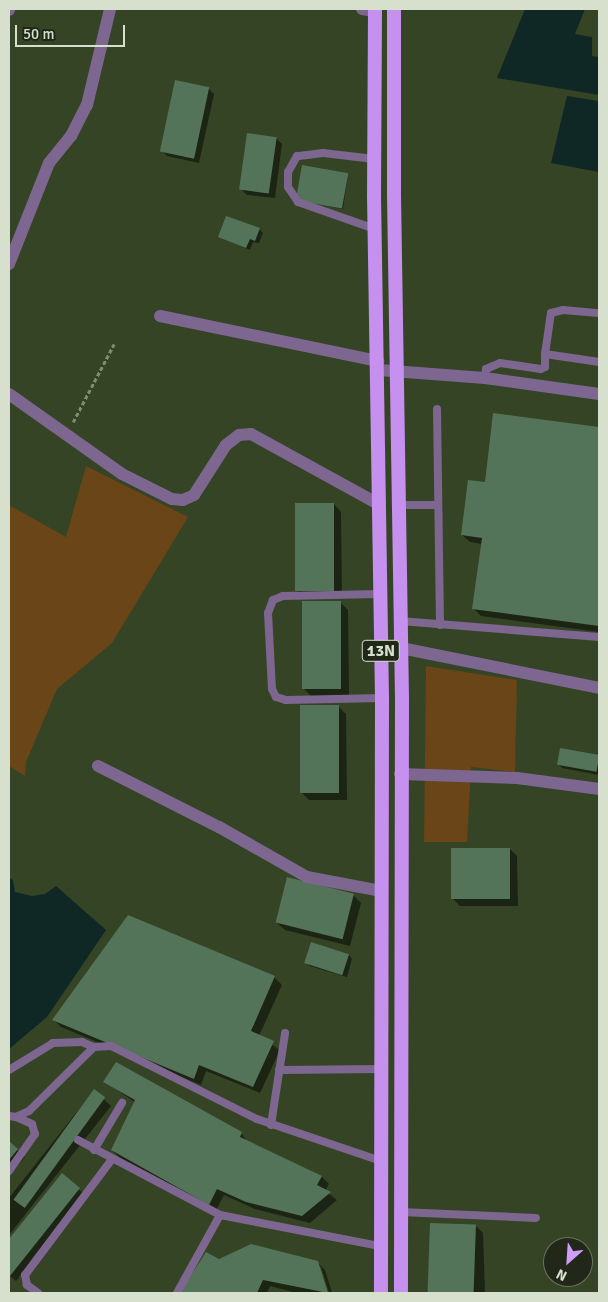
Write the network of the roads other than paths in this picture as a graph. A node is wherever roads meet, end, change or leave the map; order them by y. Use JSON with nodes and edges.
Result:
{"nodes":[{"id":1,"x":110,"y":9,"type":"edge"},
{"id":2,"x":394,"y":9,"type":"edge"},
{"id":3,"x":371,"y":10,"type":"edge"},
{"id":4,"x":374,"y":159,"type":"junction"},
{"id":5,"x":375,"y":229,"type":"junction"},
{"id":6,"x":9,"y":264,"type":"edge"},
{"id":7,"x":599,"y":313,"type":"edge"},
{"id":8,"x":160,"y":316,"type":"dead end"},
{"id":9,"x":546,"y":354,"type":"junction"},
{"id":10,"x":599,"y":362,"type":"edge"},
{"id":11,"x":379,"y":365,"type":"junction"},
{"id":12,"x":399,"y":370,"type":"junction"},
{"id":13,"x":485,"y":378,"type":"junction"},
{"id":14,"x":9,"y":394,"type":"edge"},
{"id":15,"x":599,"y":394,"type":"edge"},
{"id":16,"x":437,"y":409,"type":"dead end"},
{"id":17,"x":380,"y":505,"type":"junction"},
{"id":18,"x":400,"y":505,"type":"junction"},
{"id":19,"x":438,"y":505,"type":"junction"},
{"id":20,"x":379,"y":594,"type":"junction"},
{"id":21,"x":400,"y":621,"type":"junction"},
{"id":22,"x":440,"y":625,"type":"junction"},
{"id":23,"x":599,"y":637,"type":"edge"},
{"id":24,"x":401,"y":648,"type":"junction"},
{"id":25,"x":599,"y":688,"type":"edge"},
{"id":26,"x":382,"y":698,"type":"junction"},
{"id":27,"x":98,"y":766,"type":"dead end"},
{"id":28,"x":400,"y":774,"type":"junction"},
{"id":29,"x":599,"y":790,"type":"edge"},
{"id":30,"x":381,"y":890,"type":"junction"},
{"id":31,"x":285,"y":1033,"type":"dead end"},
{"id":32,"x":94,"y":1048,"type":"junction"},
{"id":33,"x":382,"y":1069,"type":"junction"},
{"id":34,"x":9,"y":1070,"type":"edge"},
{"id":35,"x":279,"y":1070,"type":"junction"},
{"id":36,"x":122,"y":1104,"type":"dead end"},
{"id":37,"x":13,"y":1117,"type":"edge"},
{"id":38,"x":271,"y":1125,"type":"junction"},
{"id":39,"x":78,"y":1140,"type":"dead end"},
{"id":40,"x":94,"y":1150,"type":"junction"},
{"id":41,"x":112,"y":1159,"type":"junction"},
{"id":42,"x":381,"y":1161,"type":"junction"},
{"id":43,"x":9,"y":1171,"type":"edge"},
{"id":44,"x":401,"y":1212,"type":"junction"},
{"id":45,"x":220,"y":1215,"type":"junction"},
{"id":46,"x":536,"y":1218,"type":"dead end"},
{"id":47,"x":380,"y":1246,"type":"junction"},
{"id":48,"x":38,"y":1293,"type":"edge"},
{"id":49,"x":177,"y":1293,"type":"edge"},
{"id":50,"x":381,"y":1293,"type":"edge"},
{"id":51,"x":401,"y":1293,"type":"edge"}],
"edges":[{"from":1,"to":6,"type":"street"},
{"from":2,"to":12,"type":"highway","number":"13N"},
{"from":3,"to":4,"type":"highway","number":"13N"},
{"from":4,"to":5,"type":"highway","number":"13N"},
{"from":4,"to":5,"type":"lane"},
{"from":5,"to":11,"type":"highway","number":"13N"},
{"from":7,"to":9,"type":"lane"},
{"from":8,"to":11,"type":"street"},
{"from":9,"to":10,"type":"lane"},
{"from":9,"to":13,"type":"lane"},
{"from":11,"to":12,"type":"street"},
{"from":11,"to":17,"type":"highway","number":"13N"},
{"from":12,"to":13,"type":"street"},
{"from":12,"to":18,"type":"highway","number":"13N"},
{"from":13,"to":15,"type":"street"},
{"from":14,"to":17,"type":"street"},
{"from":16,"to":19,"type":"lane"},
{"from":17,"to":20,"type":"highway","number":"13N"},
{"from":18,"to":19,"type":"lane"},
{"from":18,"to":21,"type":"highway","number":"13N"},
{"from":19,"to":22,"type":"lane"},
{"from":20,"to":26,"type":"highway","number":"13N"},
{"from":20,"to":26,"type":"lane"},
{"from":21,"to":22,"type":"lane"},
{"from":21,"to":24,"type":"highway","number":"13N"},
{"from":22,"to":23,"type":"lane"},
{"from":24,"to":25,"type":"street"},
{"from":24,"to":28,"type":"highway","number":"13N"},
{"from":26,"to":30,"type":"highway","number":"13N"},
{"from":27,"to":30,"type":"street"},
{"from":28,"to":29,"type":"street"},
{"from":28,"to":44,"type":"highway","number":"13N"},
{"from":30,"to":33,"type":"highway","number":"13N"},
{"from":31,"to":35,"type":"lane"},
{"from":32,"to":34,"type":"lane"},
{"from":32,"to":37,"type":"lane"},
{"from":32,"to":38,"type":"lane"},
{"from":33,"to":35,"type":"lane"},
{"from":33,"to":42,"type":"highway","number":"13N"},
{"from":35,"to":38,"type":"lane"},
{"from":36,"to":40,"type":"lane"},
{"from":37,"to":43,"type":"lane"},
{"from":38,"to":42,"type":"lane"},
{"from":39,"to":40,"type":"lane"},
{"from":40,"to":41,"type":"lane"},
{"from":41,"to":45,"type":"lane"},
{"from":41,"to":48,"type":"lane"},
{"from":42,"to":47,"type":"highway","number":"13N"},
{"from":44,"to":46,"type":"lane"},
{"from":44,"to":51,"type":"highway","number":"13N"},
{"from":45,"to":47,"type":"lane"},
{"from":45,"to":49,"type":"lane"},
{"from":47,"to":50,"type":"highway","number":"13N"}]}
